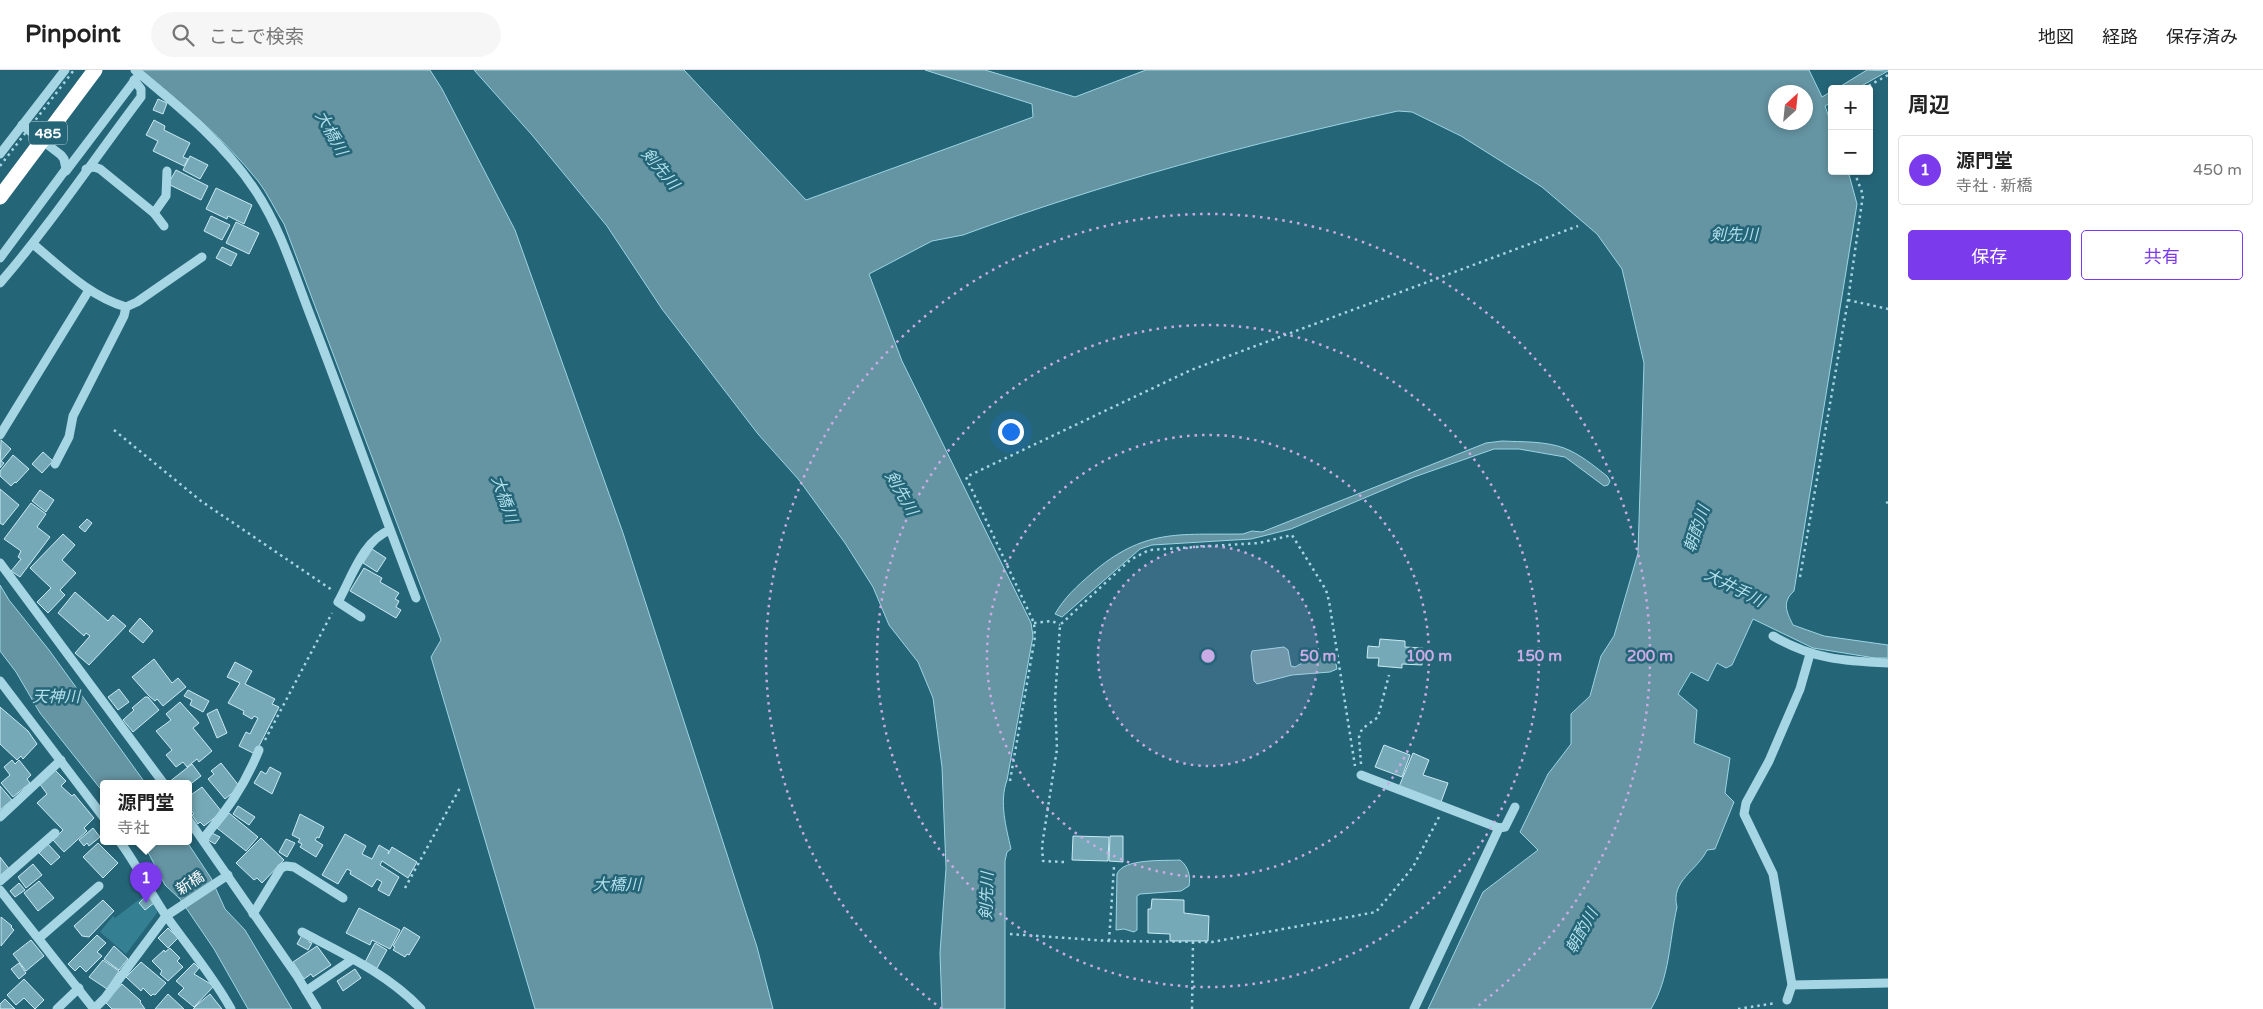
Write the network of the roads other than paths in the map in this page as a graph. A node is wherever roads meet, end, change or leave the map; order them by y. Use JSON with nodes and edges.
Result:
{"nodes":[{"id":1,"x":65,"y":70,"type":"edge"},
{"id":2,"x":96,"y":70,"type":"edge"},
{"id":3,"x":136,"y":75,"type":"edge"},
{"id":4,"x":22,"y":125,"type":"junction"},
{"id":5,"x":0,"y":154,"type":"edge"},
{"id":6,"x":86,"y":169,"type":"junction"},
{"id":7,"x":167,"y":171,"type":"dead end"},
{"id":8,"x":61,"y":177,"type":"junction"},
{"id":9,"x":0,"y":197,"type":"edge"},
{"id":10,"x":154,"y":213,"type":"junction"},
{"id":11,"x":164,"y":226,"type":"dead end"},
{"id":12,"x":33,"y":244,"type":"junction"},
{"id":13,"x":202,"y":257,"type":"dead end"},
{"id":14,"x":0,"y":258,"type":"edge"},
{"id":15,"x":0,"y":283,"type":"edge"},
{"id":16,"x":89,"y":290,"type":"junction"},
{"id":17,"x":126,"y":307,"type":"junction"},
{"id":18,"x":0,"y":435,"type":"edge"},
{"id":19,"x":55,"y":464,"type":"dead end"},
{"id":20,"x":390,"y":530,"type":"junction"},
{"id":21,"x":0,"y":563,"type":"edge"},
{"id":22,"x":416,"y":598,"type":"dead end"},
{"id":23,"x":361,"y":617,"type":"dead end"},
{"id":24,"x":1773,"y":636,"type":"dead end"},
{"id":25,"x":1810,"y":654,"type":"junction"},
{"id":26,"x":1888,"y":664,"type":"edge"},
{"id":27,"x":0,"y":681,"type":"edge"},
{"id":28,"x":259,"y":750,"type":"road end"},
{"id":29,"x":61,"y":760,"type":"junction"},
{"id":30,"x":1358,"y":771,"type":"road end"},
{"id":31,"x":161,"y":780,"type":"edge"},
{"id":32,"x":1515,"y":807,"type":"dead end"},
{"id":33,"x":100,"y":813,"type":"edge"},
{"id":34,"x":0,"y":817,"type":"edge"},
{"id":35,"x":192,"y":824,"type":"edge"},
{"id":36,"x":1499,"y":828,"type":"junction"},
{"id":37,"x":55,"y":833,"type":"dead end"},
{"id":38,"x":203,"y":839,"type":"junction"},
{"id":39,"x":122,"y":845,"type":"edge"},
{"id":40,"x":227,"y":876,"type":"junction"},
{"id":41,"x":0,"y":881,"type":"edge"},
{"id":42,"x":99,"y":886,"type":"dead end"},
{"id":43,"x":0,"y":890,"type":"edge"},
{"id":44,"x":343,"y":898,"type":"dead end"},
{"id":45,"x":253,"y":914,"type":"junction"},
{"id":46,"x":168,"y":915,"type":"junction"},
{"id":47,"x":302,"y":932,"type":"dead end"},
{"id":48,"x":39,"y":938,"type":"junction"},
{"id":49,"x":353,"y":959,"type":"junction"},
{"id":50,"x":1888,"y":984,"type":"edge"},
{"id":51,"x":1792,"y":985,"type":"junction"},
{"id":52,"x":79,"y":988,"type":"junction"},
{"id":53,"x":306,"y":990,"type":"junction"},
{"id":54,"x":1787,"y":1000,"type":"road end"},
{"id":55,"x":57,"y":1009,"type":"edge"},
{"id":56,"x":94,"y":1009,"type":"edge"},
{"id":57,"x":231,"y":1009,"type":"edge"},
{"id":58,"x":317,"y":1009,"type":"edge"},
{"id":59,"x":421,"y":1009,"type":"edge"},
{"id":60,"x":1414,"y":1009,"type":"edge"}],
"edges":[{"from":1,"to":4,"type":"street"},
{"from":2,"to":9,"type":"highway","number":"485","bridge":true},
{"from":3,"to":6,"type":"street"},
{"from":3,"to":8,"type":"street"},
{"from":3,"to":20,"type":"street"},
{"from":4,"to":5,"type":"street"},
{"from":4,"to":8,"type":"street"},
{"from":6,"to":10,"type":"street"},
{"from":6,"to":12,"type":"street"},
{"from":7,"to":10,"type":"street"},
{"from":8,"to":14,"type":"street"},
{"from":10,"to":11,"type":"street"},
{"from":12,"to":15,"type":"street"},
{"from":12,"to":16,"type":"street"},
{"from":13,"to":17,"type":"street"},
{"from":16,"to":17,"type":"street"},
{"from":16,"to":18,"type":"street"},
{"from":17,"to":19,"type":"street"},
{"from":20,"to":22,"type":"street"},
{"from":20,"to":23,"type":"street"},
{"from":21,"to":31,"type":"street"},
{"from":24,"to":25,"type":"street"},
{"from":25,"to":26,"type":"street"},
{"from":25,"to":51,"type":"street"},
{"from":27,"to":29,"type":"street"},
{"from":28,"to":38,"type":"street"},
{"from":29,"to":33,"type":"street"},
{"from":29,"to":34,"type":"street"},
{"from":30,"to":36,"type":"street"},
{"from":32,"to":36,"type":"street"},
{"from":35,"to":38,"type":"street"},
{"from":36,"to":60,"type":"street"},
{"from":37,"to":41,"type":"street"},
{"from":38,"to":40,"type":"street"},
{"from":39,"to":46,"type":"street"},
{"from":40,"to":45,"type":"street"},
{"from":40,"to":46,"type":"street","name":"新橋"},
{"from":42,"to":48,"type":"street"},
{"from":43,"to":48,"type":"street"},
{"from":44,"to":45,"type":"street"},
{"from":45,"to":53,"type":"street"},
{"from":46,"to":56,"type":"street"},
{"from":46,"to":57,"type":"street"},
{"from":47,"to":49,"type":"street"},
{"from":48,"to":52,"type":"street"},
{"from":49,"to":53,"type":"street"},
{"from":49,"to":59,"type":"street"},
{"from":50,"to":51,"type":"street"},
{"from":51,"to":54,"type":"street"},
{"from":52,"to":55,"type":"street"},
{"from":52,"to":56,"type":"street"},
{"from":53,"to":58,"type":"street"}]}
